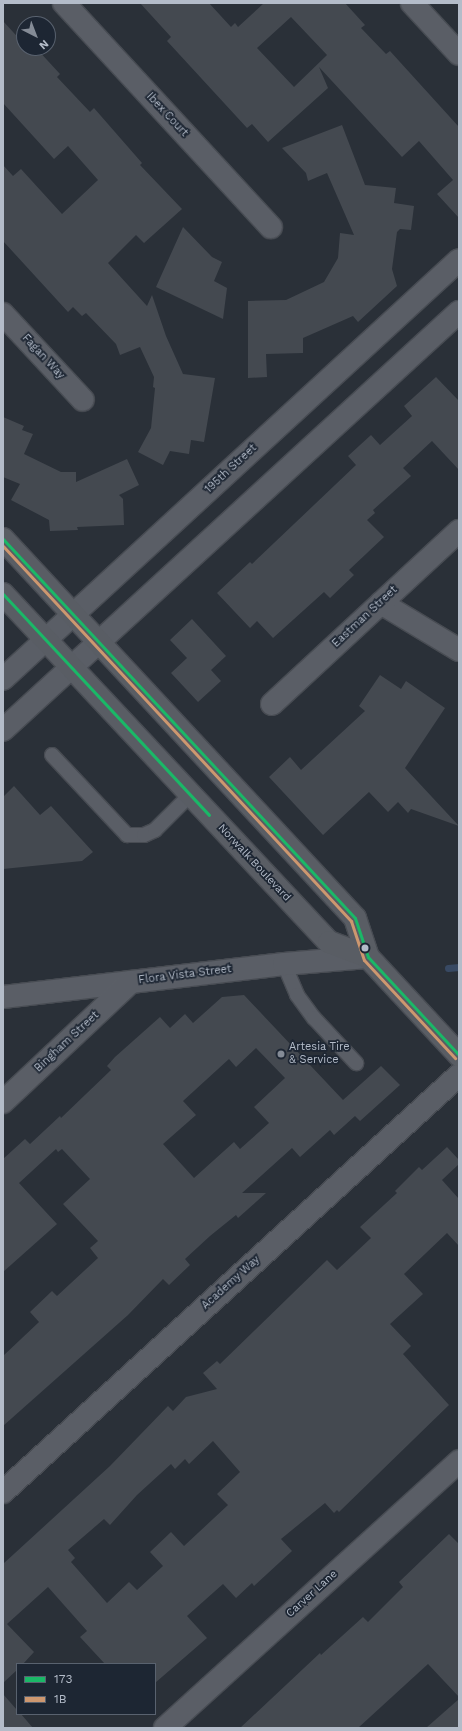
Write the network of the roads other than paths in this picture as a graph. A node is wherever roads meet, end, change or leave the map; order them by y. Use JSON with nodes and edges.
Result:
{"nodes":[{"id":1,"x":64,"y":3,"type":"edge"},
{"id":2,"x":412,"y":3,"type":"edge"},
{"id":3,"x":459,"y":54,"type":"edge"},
{"id":4,"x":271,"y":227,"type":"dead end"},
{"id":5,"x":459,"y":260,"type":"edge"},
{"id":6,"x":459,"y":312,"type":"edge"},
{"id":7,"x":3,"y":314,"type":"edge"},
{"id":8,"x":82,"y":400,"type":"dead end"},
{"id":9,"x":459,"y":531,"type":"edge"},
{"id":10,"x":3,"y":539,"type":"edge"},
{"id":11,"x":3,"y":594,"type":"edge"},
{"id":12,"x":381,"y":603,"type":"junction"},
{"id":13,"x":73,"y":615,"type":"junction"},
{"id":14,"x":45,"y":640,"type":"junction"},
{"id":15,"x":99,"y":644,"type":"junction"},
{"id":16,"x":459,"y":650,"type":"edge"},
{"id":17,"x":72,"y":668,"type":"junction"},
{"id":18,"x":3,"y":678,"type":"edge"},
{"id":19,"x":272,"y":704,"type":"dead end"},
{"id":20,"x":3,"y":730,"type":"edge"},
{"id":21,"x":52,"y":755,"type":"dead end"},
{"id":22,"x":190,"y":795,"type":"junction"},
{"id":23,"x":368,"y":957,"type":"junction"},
{"id":24,"x":284,"y":964,"type":"junction"},
{"id":25,"x":131,"y":982,"type":"junction"},
{"id":26,"x":3,"y":997,"type":"edge"},
{"id":27,"x":459,"y":1055,"type":"edge"},
{"id":28,"x":356,"y":1063,"type":"dead end"},
{"id":29,"x":459,"y":1075,"type":"edge"},
{"id":30,"x":3,"y":1102,"type":"edge"},
{"id":31,"x":459,"y":1460,"type":"edge"},
{"id":32,"x":3,"y":1492,"type":"edge"},
{"id":33,"x":165,"y":1728,"type":"edge"}],
"edges":[{"from":1,"to":4,"type":"street","name":"Ibex Court"},
{"from":2,"to":3,"type":"street"},
{"from":5,"to":13,"type":"street","name":"195th Street"},
{"from":6,"to":15,"type":"street"},
{"from":7,"to":8,"type":"street","name":"Fagan Way"},
{"from":9,"to":12,"type":"street","name":"Eastman Street"},
{"from":10,"to":13,"type":"main road","name":"Norwalk Boulevard"},
{"from":11,"to":14,"type":"main road","name":"Norwalk Boulevard"},
{"from":12,"to":16,"type":"street"},
{"from":12,"to":19,"type":"street","name":"Eastman Street"},
{"from":13,"to":14,"type":"street","name":"195th Street"},
{"from":13,"to":15,"type":"main road","name":"Norwalk Boulevard"},
{"from":14,"to":17,"type":"main road","name":"Norwalk Boulevard"},
{"from":14,"to":18,"type":"street","name":"195th Street"},
{"from":15,"to":17,"type":"street"},
{"from":15,"to":23,"type":"main road","name":"Norwalk Boulevard"},
{"from":17,"to":20,"type":"street"},
{"from":17,"to":22,"type":"main road","name":"Norwalk Boulevard"},
{"from":21,"to":22,"type":"lane"},
{"from":22,"to":23,"type":"main road","name":"Norwalk Boulevard"},
{"from":23,"to":24,"type":"street","name":"Flora Vista Street"},
{"from":23,"to":27,"type":"main road","name":"Norwalk Boulevard"},
{"from":24,"to":25,"type":"street","name":"Flora Vista Street"},
{"from":24,"to":28,"type":"lane"},
{"from":25,"to":26,"type":"street","name":"Flora Vista Street"},
{"from":25,"to":30,"type":"street","name":"Bingham Street"},
{"from":29,"to":32,"type":"street","name":"Academy Way"},
{"from":31,"to":33,"type":"street","name":"Carver Lane"}]}
